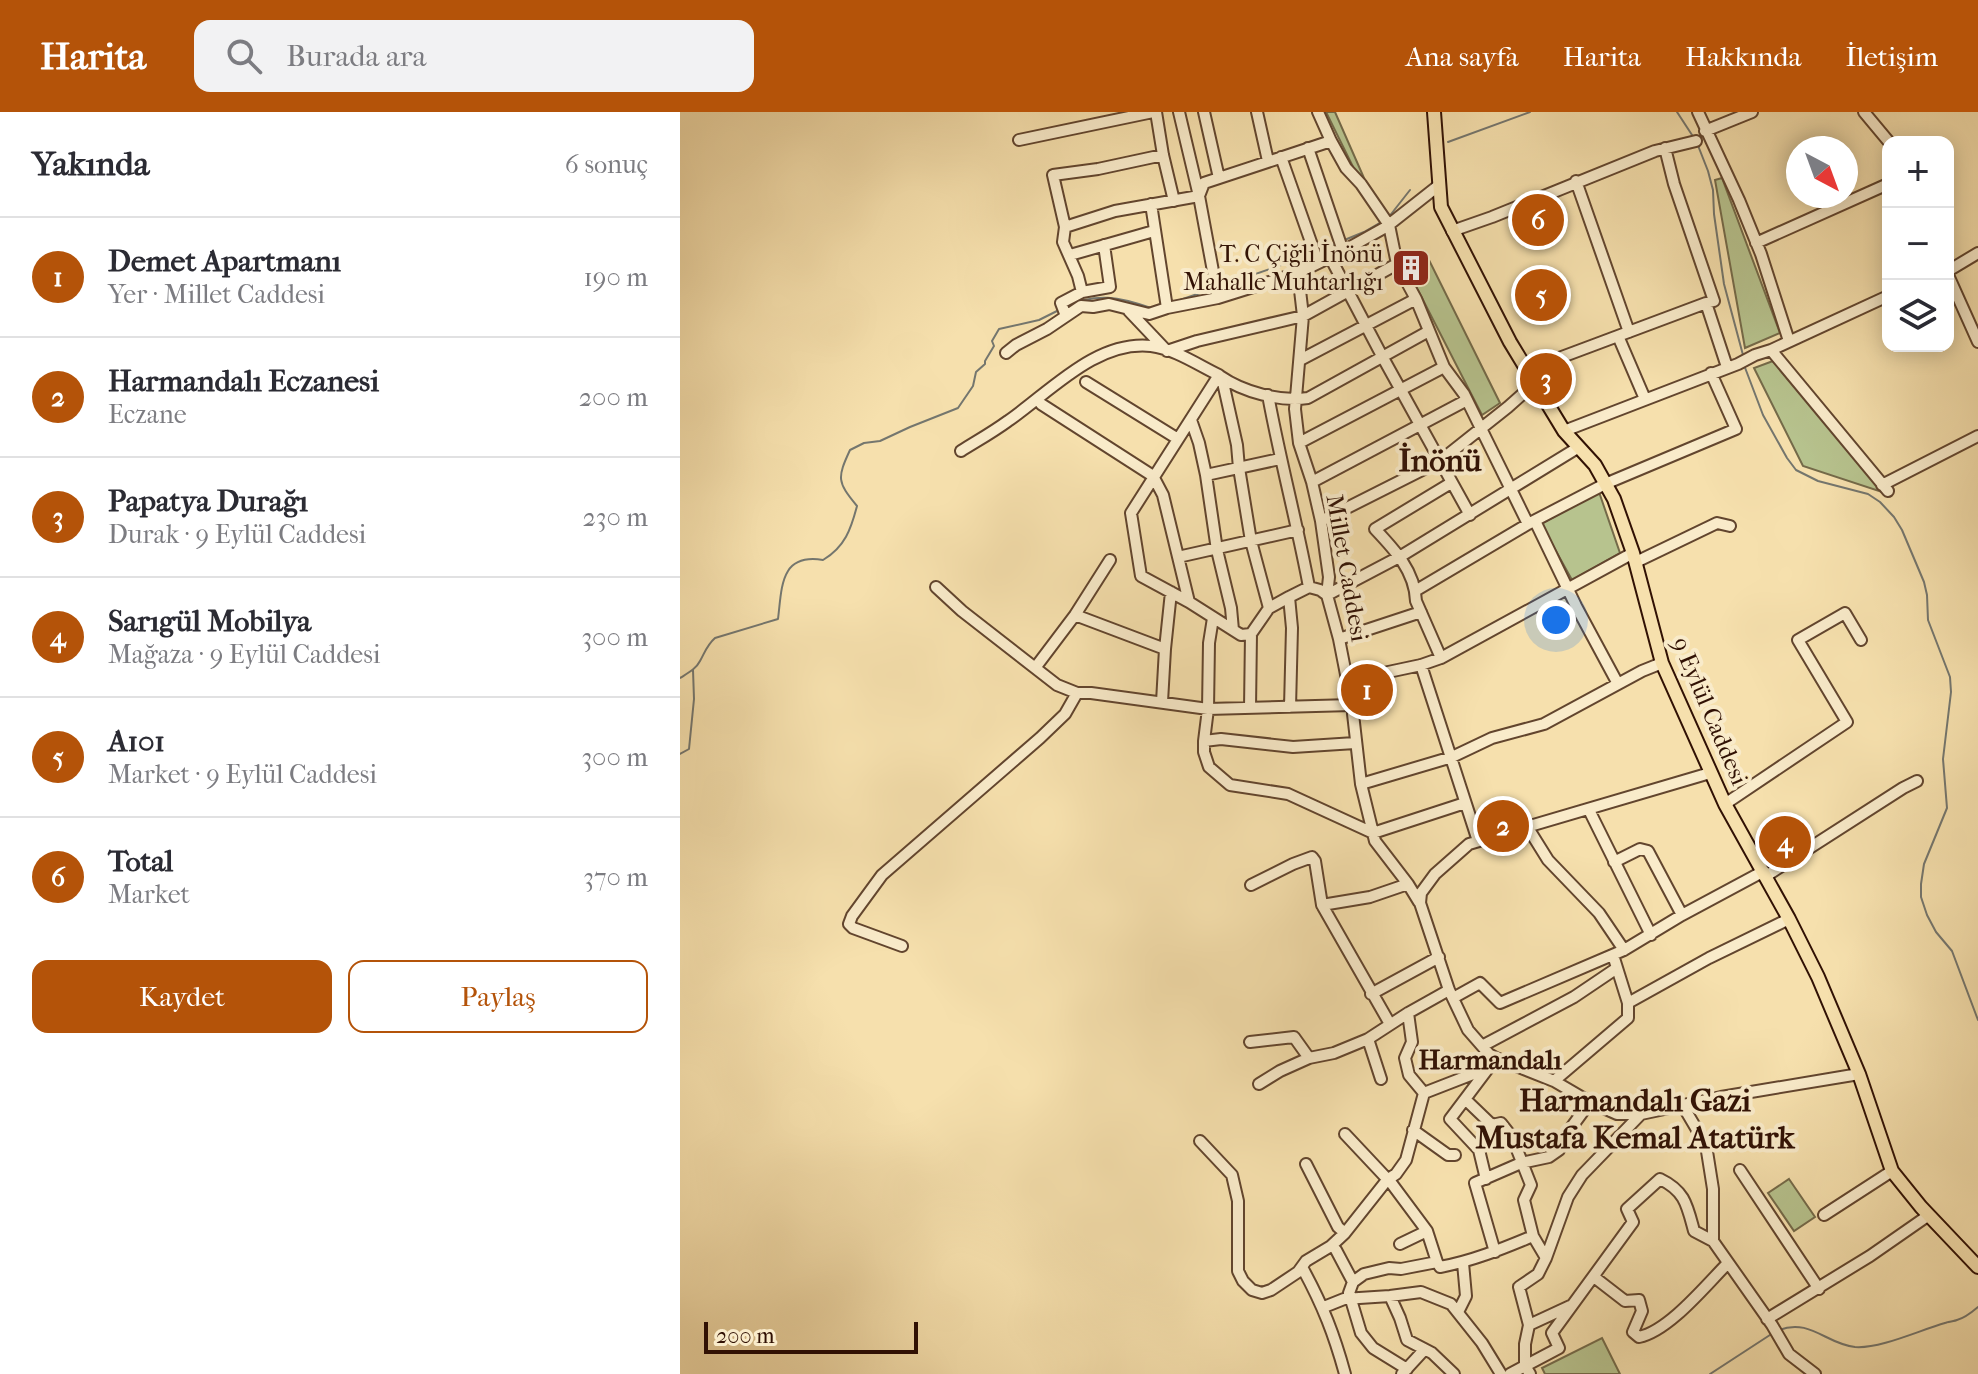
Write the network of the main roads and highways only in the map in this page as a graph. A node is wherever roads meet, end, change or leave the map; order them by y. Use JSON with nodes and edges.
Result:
{"nodes":[{"id":1,"x":1434,"y":112,"type":"edge"},
{"id":2,"x":1978,"y":1267,"type":"edge"}],
"edges":[{"from":1,"to":2,"type":"main road","name":"9 Eylül Caddesi"}]}
